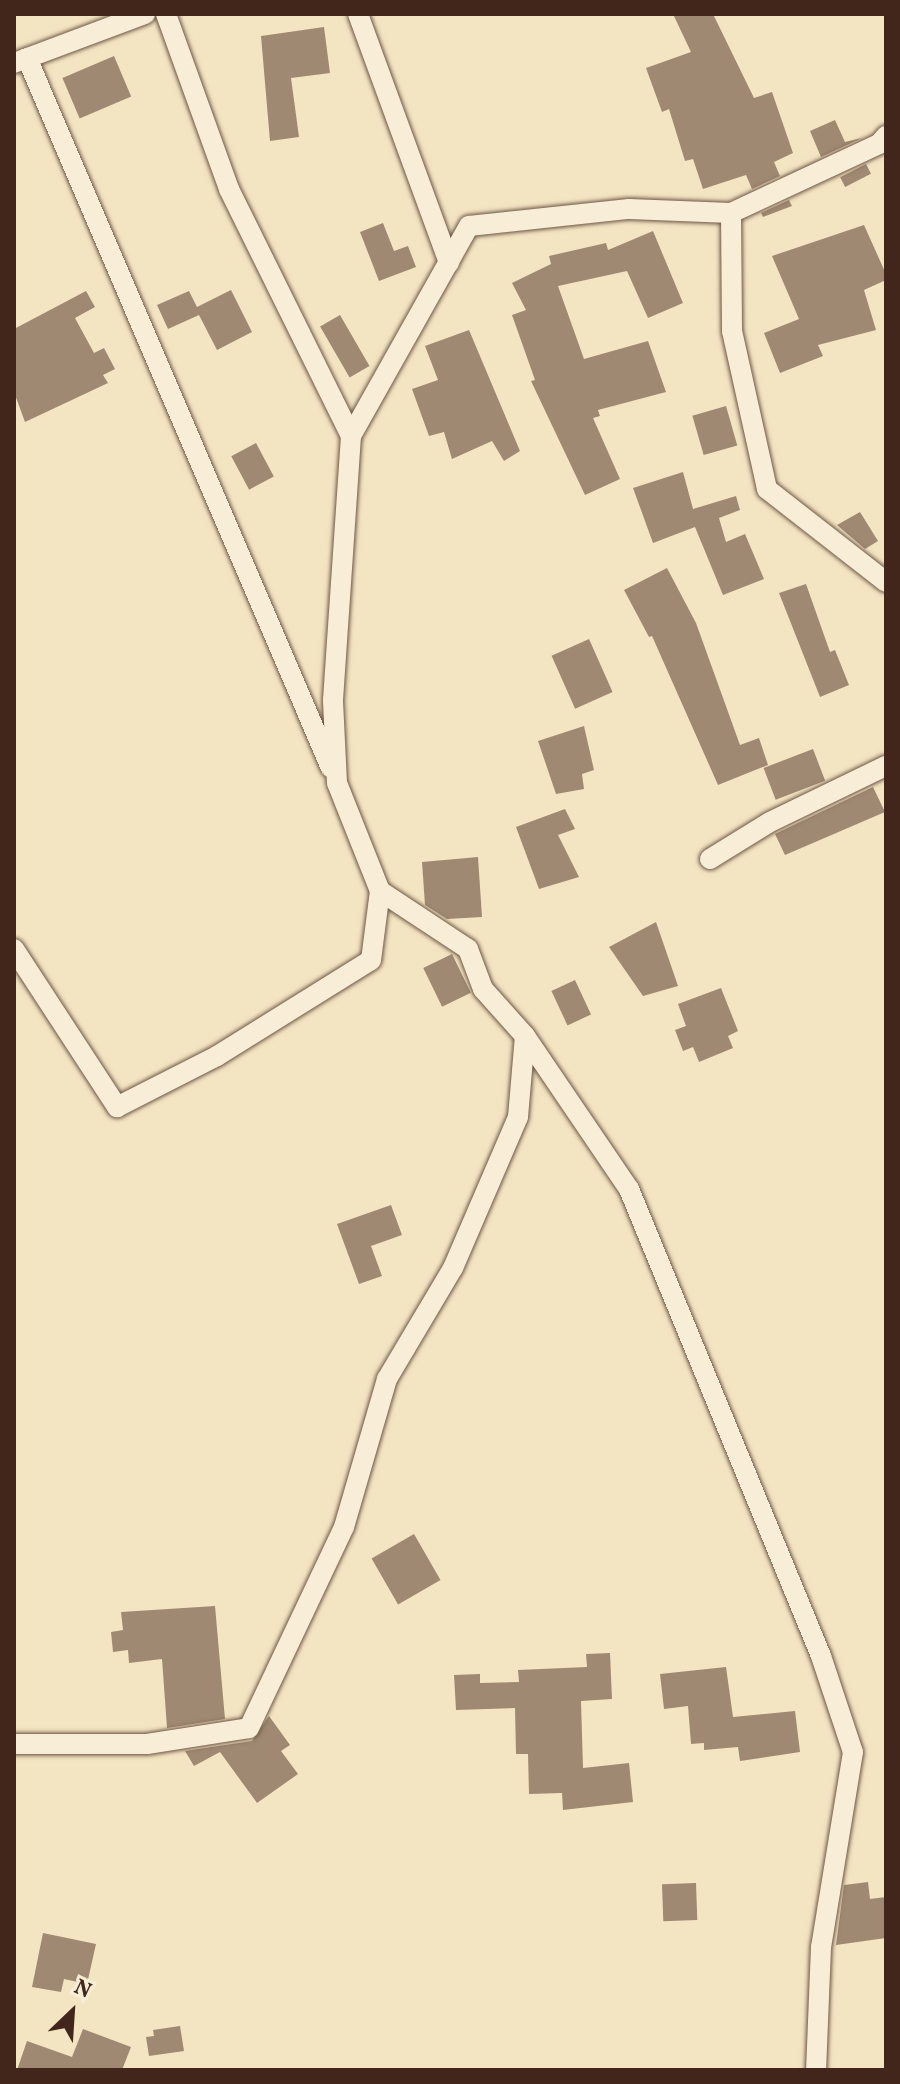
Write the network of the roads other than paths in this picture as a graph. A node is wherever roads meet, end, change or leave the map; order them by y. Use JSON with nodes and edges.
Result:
{"nodes":[{"id":1,"x":145,"y":14,"type":"edge"},
{"id":2,"x":166,"y":14,"type":"edge"},
{"id":3,"x":358,"y":14,"type":"edge"},
{"id":4,"x":21,"y":60,"type":"edge"},
{"id":5,"x":886,"y":136,"type":"edge"},
{"id":6,"x":731,"y":213,"type":"junction"},
{"id":7,"x":449,"y":263,"type":"junction"},
{"id":8,"x":351,"y":436,"type":"junction"},
{"id":9,"x":886,"y":582,"type":"edge"},
{"id":10,"x":886,"y":766,"type":"edge"},
{"id":11,"x":337,"y":783,"type":"junction"},
{"id":12,"x":710,"y":859,"type":"dead end"},
{"id":13,"x":380,"y":891,"type":"junction"},
{"id":14,"x":14,"y":949,"type":"edge"},
{"id":15,"x":525,"y":1036,"type":"junction"},
{"id":16,"x":14,"y":1744,"type":"edge"},
{"id":17,"x":816,"y":2070,"type":"edge"}],
"edges":[{"from":1,"to":4,"type":"street"},
{"from":2,"to":8,"type":"street"},
{"from":3,"to":7,"type":"street"},
{"from":4,"to":11,"type":"street"},
{"from":5,"to":6,"type":"street"},
{"from":6,"to":7,"type":"street"},
{"from":6,"to":9,"type":"street"},
{"from":7,"to":8,"type":"street"},
{"from":8,"to":11,"type":"street"},
{"from":10,"to":12,"type":"street"},
{"from":11,"to":13,"type":"street"},
{"from":13,"to":14,"type":"street"},
{"from":13,"to":15,"type":"street"},
{"from":15,"to":16,"type":"street"},
{"from":15,"to":17,"type":"street"}]}
